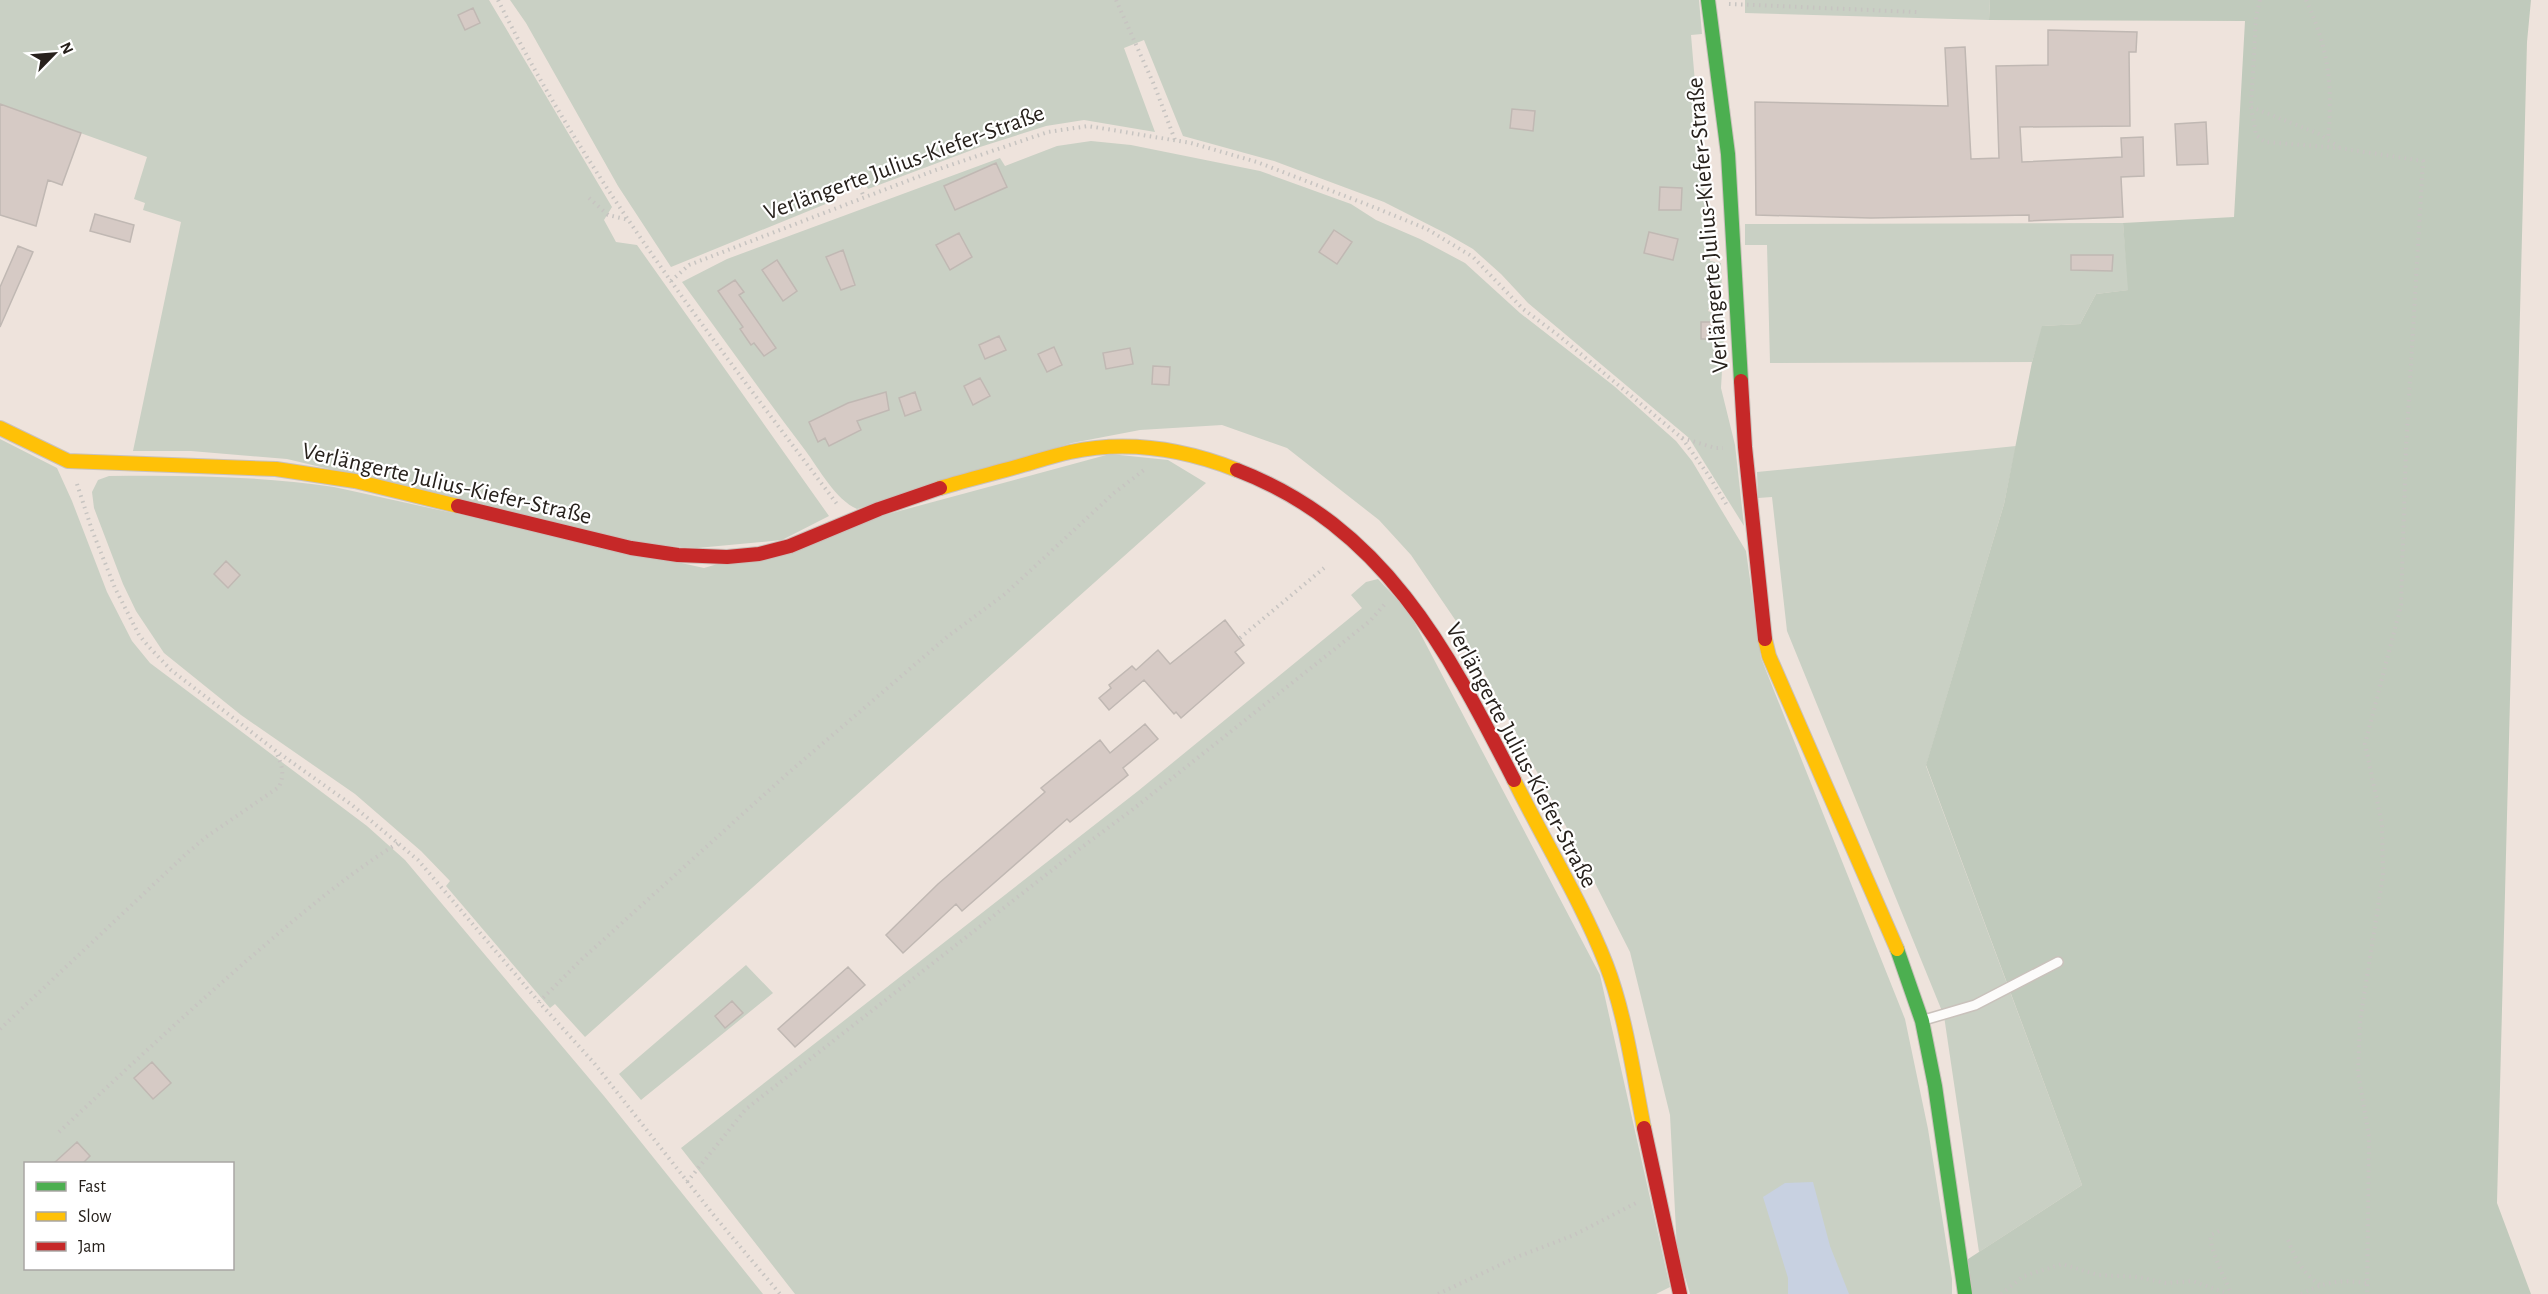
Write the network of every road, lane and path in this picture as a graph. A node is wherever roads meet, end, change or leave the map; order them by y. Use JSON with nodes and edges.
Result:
{"nodes":[{"id":1,"x":498,"y":0,"type":"edge"},
{"id":2,"x":1116,"y":0,"type":"edge"},
{"id":3,"x":1708,"y":0,"type":"edge"},
{"id":4,"x":2260,"y":0,"type":"edge"},
{"id":5,"x":2306,"y":0,"type":"edge"},
{"id":6,"x":1745,"y":4,"type":"dead end"},
{"id":7,"x":1917,"y":12,"type":"dead end"},
{"id":8,"x":2251,"y":107,"type":"junction"},
{"id":9,"x":1175,"y":140,"type":"junction"},
{"id":10,"x":2328,"y":140,"type":"junction"},
{"id":11,"x":2339,"y":148,"type":"junction"},
{"id":12,"x":855,"y":176,"type":"dead end"},
{"id":13,"x":864,"y":197,"type":"junction"},
{"id":14,"x":589,"y":198,"type":"dead end"},
{"id":15,"x":629,"y":220,"type":"junction"},
{"id":16,"x":671,"y":280,"type":"junction"},
{"id":17,"x":0,"y":428,"type":"edge"},
{"id":18,"x":1682,"y":438,"type":"junction"},
{"id":19,"x":1745,"y":447,"type":"junction"},
{"id":20,"x":68,"y":461,"type":"junction"},
{"id":21,"x":1146,"y":468,"type":"dead end"},
{"id":22,"x":1733,"y":517,"type":"dead end"},
{"id":23,"x":848,"y":523,"type":"junction"},
{"id":24,"x":1324,"y":568,"type":"dead end"},
{"id":25,"x":1398,"y":585,"type":"junction"},
{"id":26,"x":1240,"y":639,"type":"dead end"},
{"id":27,"x":276,"y":751,"type":"junction"},
{"id":28,"x":399,"y":843,"type":"junction"},
{"id":29,"x":2058,"y":962,"type":"dead end"},
{"id":30,"x":539,"y":1002,"type":"junction"},
{"id":31,"x":1922,"y":1021,"type":"junction"},
{"id":32,"x":0,"y":1029,"type":"edge"},
{"id":33,"x":59,"y":1132,"type":"dead end"},
{"id":34,"x":687,"y":1182,"type":"junction"},
{"id":35,"x":1659,"y":1200,"type":"junction"},
{"id":36,"x":2219,"y":1232,"type":"dead end"},
{"id":37,"x":2288,"y":1240,"type":"dead end"},
{"id":38,"x":2366,"y":1283,"type":"junction"},
{"id":39,"x":2320,"y":1285,"type":"junction"},
{"id":40,"x":780,"y":1294,"type":"edge"},
{"id":41,"x":1437,"y":1294,"type":"edge"},
{"id":42,"x":1680,"y":1294,"type":"edge"},
{"id":43,"x":1965,"y":1294,"type":"edge"},
{"id":44,"x":2001,"y":1294,"type":"edge"},
{"id":45,"x":2230,"y":1294,"type":"edge"},
{"id":46,"x":2301,"y":1294,"type":"edge"},
{"id":47,"x":2367,"y":1294,"type":"edge"}],
"edges":[{"from":1,"to":15,"type":"path"},
{"from":2,"to":9,"type":"path"},
{"from":3,"to":19,"type":"street","name":"Verlängerte Julius-Kiefer-Straße"},
{"from":4,"to":8,"type":"path"},
{"from":5,"to":10,"type":"path"},
{"from":6,"to":7,"type":"path"},
{"from":8,"to":10,"type":"path"},
{"from":8,"to":11,"type":"path"},
{"from":9,"to":13,"type":"path","name":"Verlängerte Julius-Kiefer-Straße"},
{"from":9,"to":18,"type":"path","name":"Verlängerte Julius-Kiefer-Straße"},
{"from":10,"to":11,"type":"path"},
{"from":11,"to":38,"type":"path"},
{"from":12,"to":13,"type":"path"},
{"from":13,"to":16,"type":"path","name":"Verlängerte Julius-Kiefer-Straße"},
{"from":14,"to":15,"type":"path"},
{"from":15,"to":16,"type":"path"},
{"from":16,"to":23,"type":"path"},
{"from":17,"to":20,"type":"street","name":"Verlängerte Julius-Kiefer-Straße"},
{"from":18,"to":19,"type":"path","name":"Verlängerte Julius-Kiefer-Straße"},
{"from":18,"to":22,"type":"path","name":"Verlängerte Julius-Kiefer-Straße"},
{"from":19,"to":31,"type":"street","name":"Verlängerte Julius-Kiefer-Straße"},
{"from":20,"to":23,"type":"street","name":"Verlängerte Julius-Kiefer-Straße"},
{"from":20,"to":27,"type":"path"},
{"from":21,"to":30,"type":"path"},
{"from":23,"to":25,"type":"street","name":"Verlängerte Julius-Kiefer-Straße"},
{"from":24,"to":26,"type":"path"},
{"from":25,"to":34,"type":"path"},
{"from":25,"to":35,"type":"street","name":"Verlängerte Julius-Kiefer-Straße"},
{"from":27,"to":28,"type":"path"},
{"from":27,"to":32,"type":"path"},
{"from":28,"to":30,"type":"path"},
{"from":28,"to":33,"type":"path"},
{"from":29,"to":31,"type":"lane"},
{"from":30,"to":34,"type":"path"},
{"from":31,"to":43,"type":"street","name":"Verlängerte Julius-Kiefer-Straße"},
{"from":34,"to":40,"type":"path"},
{"from":35,"to":41,"type":"path"},
{"from":35,"to":42,"type":"street","name":"Verlängerte Julius-Kiefer-Straße"},
{"from":36,"to":45,"type":"path"},
{"from":37,"to":39,"type":"path"},
{"from":38,"to":39,"type":"path"},
{"from":38,"to":47,"type":"path"},
{"from":39,"to":46,"type":"path"},
{"from":44,"to":45,"type":"path"}]}
